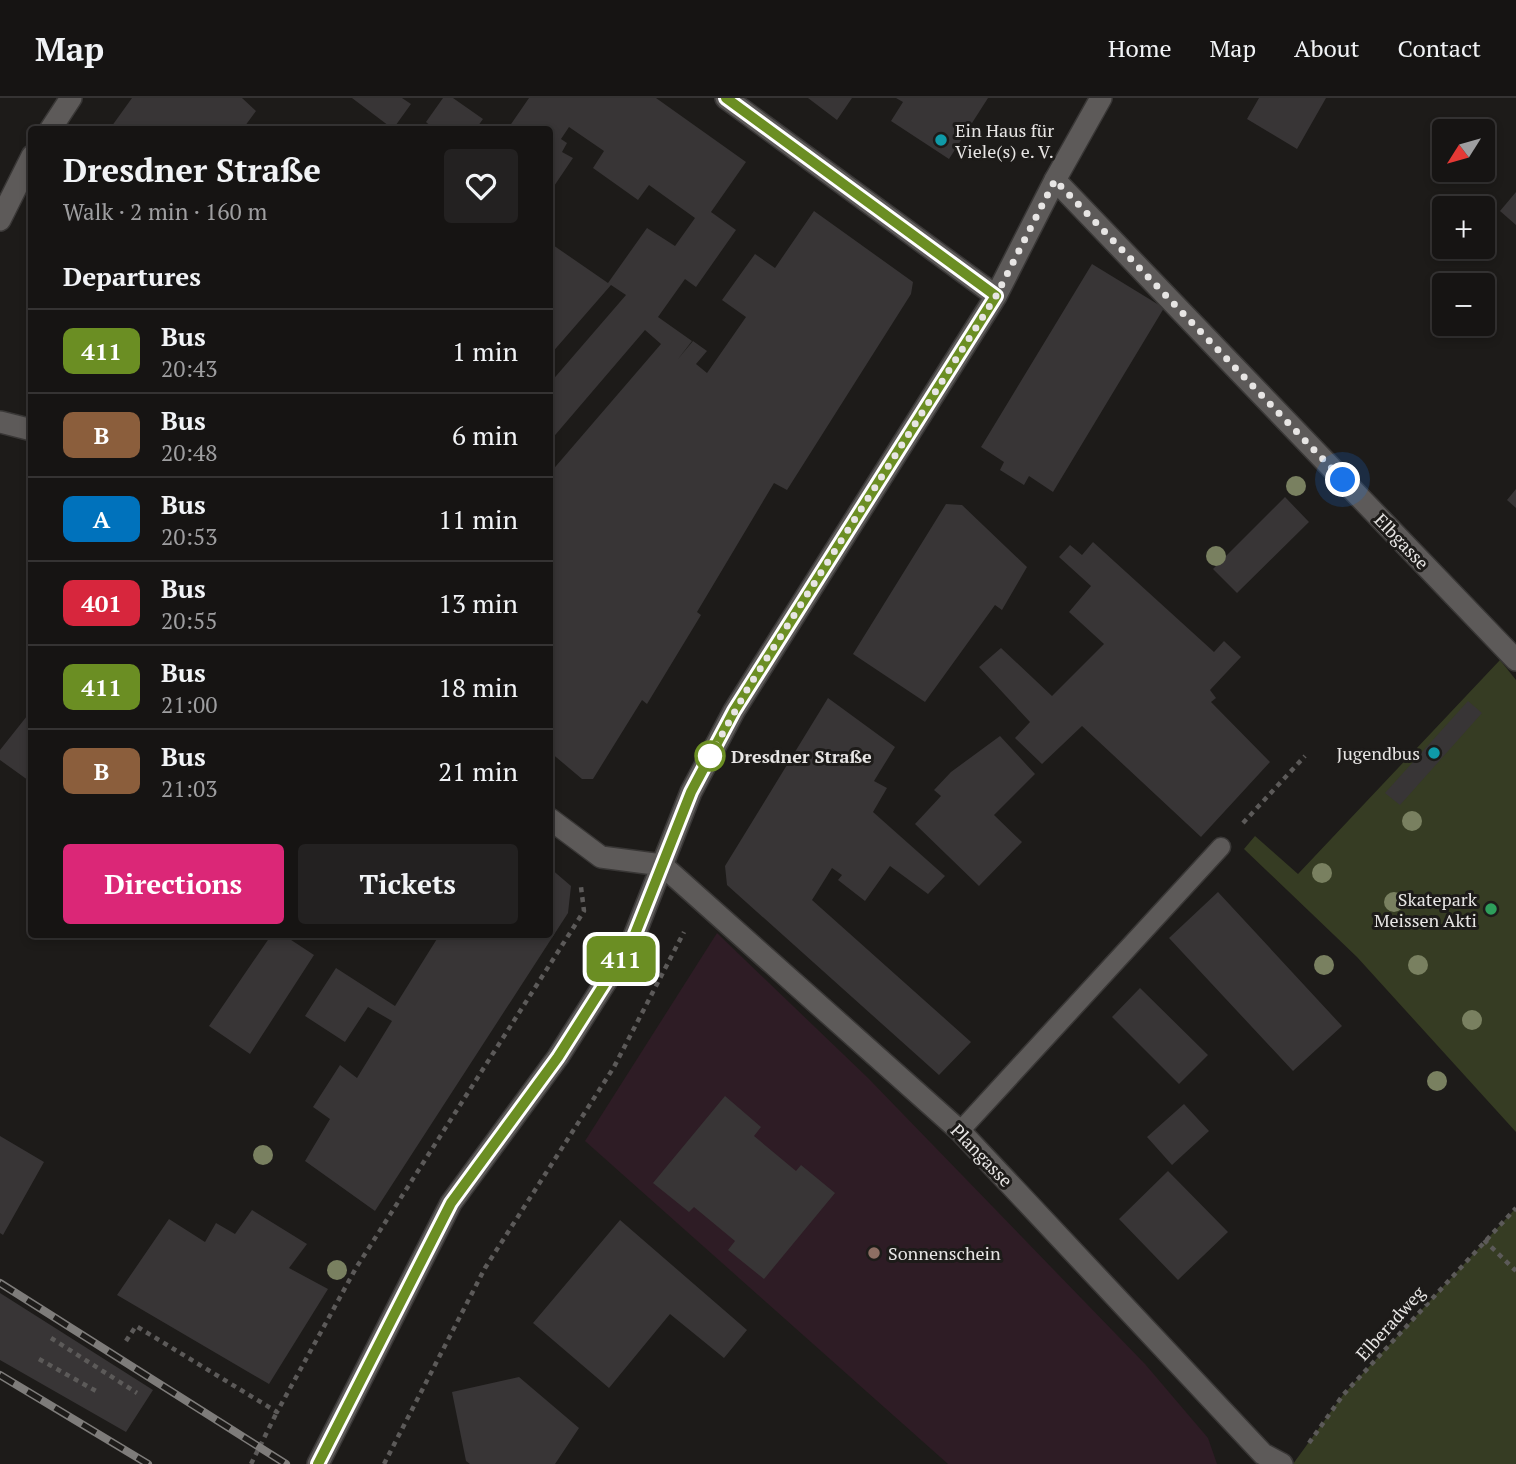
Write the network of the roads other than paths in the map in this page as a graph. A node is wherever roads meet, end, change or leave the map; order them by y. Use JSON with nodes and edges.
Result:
{"nodes":[{"id":1,"x":71,"y":98,"type":"edge"},
{"id":2,"x":726,"y":98,"type":"edge"},
{"id":3,"x":1101,"y":98,"type":"edge"},
{"id":4,"x":53,"y":126,"type":"edge"},
{"id":5,"x":28,"y":164,"type":"edge"},
{"id":6,"x":1055,"y":180,"type":"junction"},
{"id":7,"x":0,"y":220,"type":"edge"},
{"id":8,"x":996,"y":296,"type":"junction"},
{"id":9,"x":0,"y":422,"type":"edge"},
{"id":10,"x":28,"y":429,"type":"edge"},
{"id":11,"x":1516,"y":660,"type":"edge"},
{"id":12,"x":553,"y":821,"type":"edge"},
{"id":13,"x":1221,"y":846,"type":"road end"},
{"id":14,"x":662,"y":865,"type":"junction"},
{"id":15,"x":960,"y":1131,"type":"junction"},
{"id":16,"x":1267,"y":1461,"type":"edge"},
{"id":17,"x":318,"y":1464,"type":"edge"}],
"edges":[{"from":1,"to":4,"type":"street"},
{"from":2,"to":8,"type":"street"},
{"from":3,"to":6,"type":"street"},
{"from":5,"to":7,"type":"street"},
{"from":6,"to":8,"type":"street"},
{"from":6,"to":11,"type":"street","name":"Elbgasse"},
{"from":8,"to":14,"type":"street"},
{"from":9,"to":10,"type":"street"},
{"from":12,"to":14,"type":"street"},
{"from":13,"to":15,"type":"lane"},
{"from":14,"to":15,"type":"street","name":"Plangasse"},
{"from":14,"to":17,"type":"street"},
{"from":15,"to":16,"type":"street","name":"Plangasse"}]}
